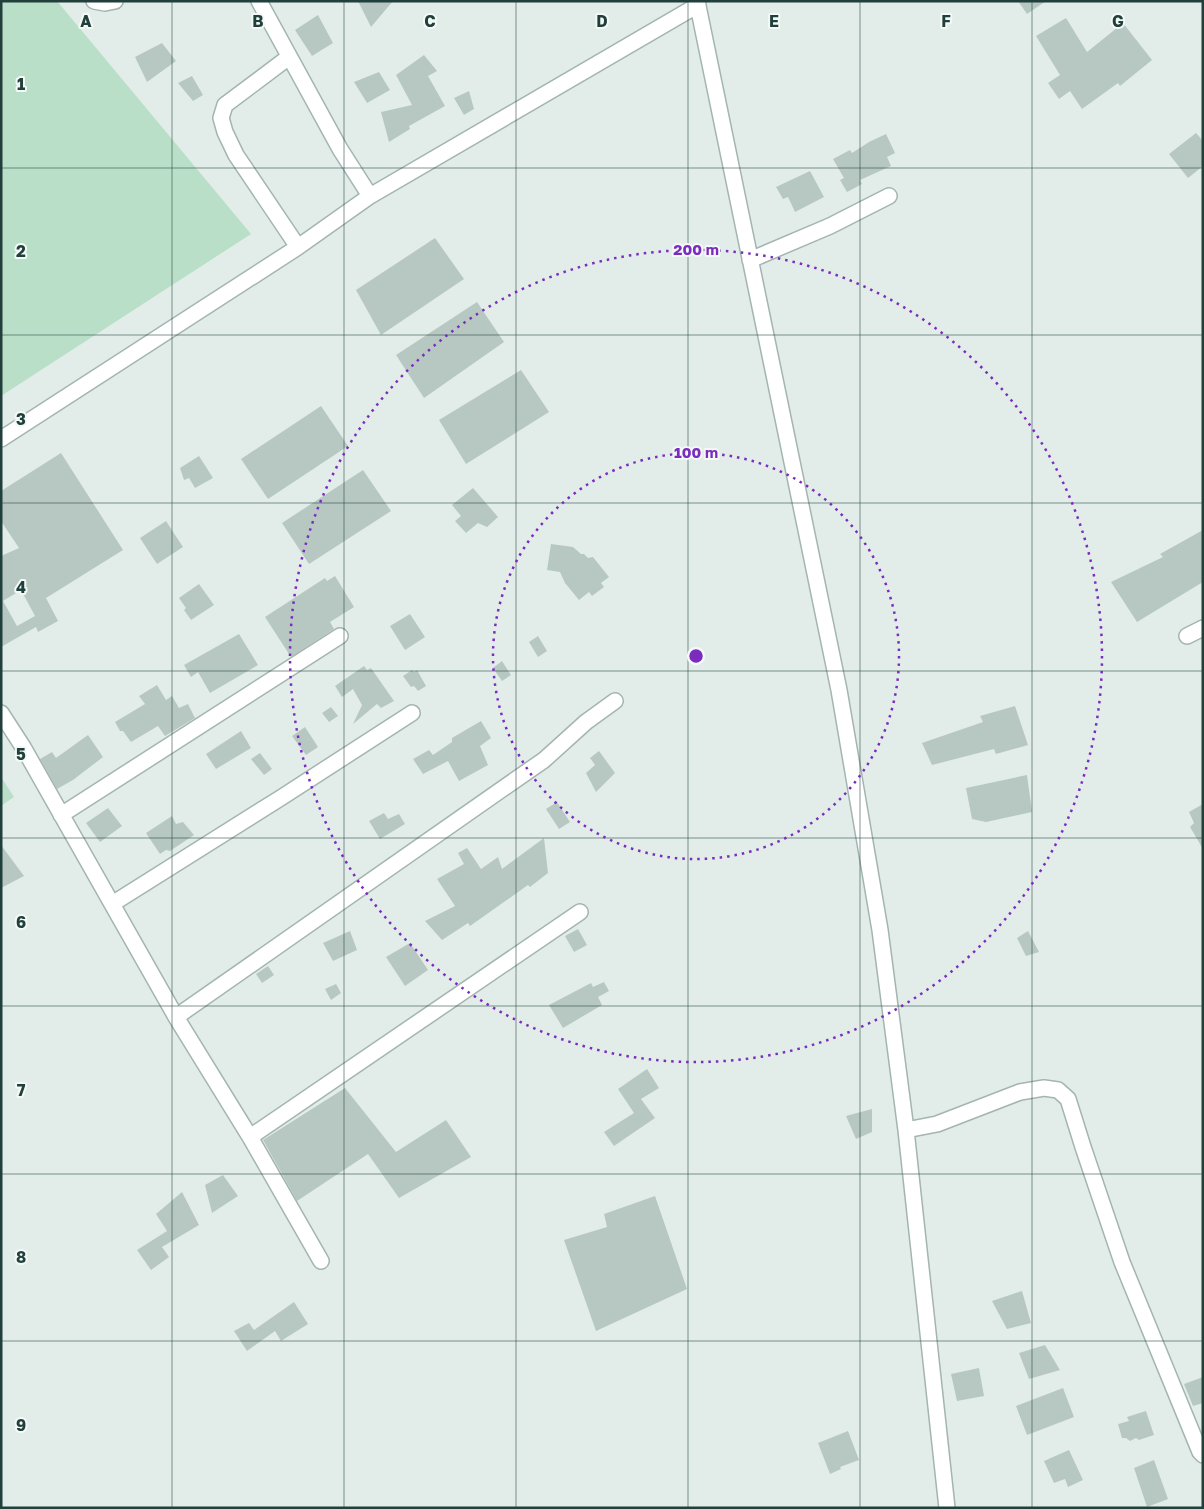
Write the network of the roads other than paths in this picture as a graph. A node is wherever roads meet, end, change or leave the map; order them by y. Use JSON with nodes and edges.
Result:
{"nodes":[{"id":1,"x":94,"y":1,"type":"edge"},
{"id":2,"x":115,"y":1,"type":"edge"},
{"id":3,"x":259,"y":1,"type":"edge"},
{"id":4,"x":697,"y":3,"type":"edge"},
{"id":5,"x":288,"y":56,"type":"junction"},
{"id":6,"x":370,"y":196,"type":"junction"},
{"id":7,"x":889,"y":196,"type":"dead end"},
{"id":8,"x":298,"y":247,"type":"junction"},
{"id":9,"x":750,"y":260,"type":"junction"},
{"id":10,"x":1,"y":439,"type":"edge"},
{"id":11,"x":1203,"y":628,"type":"edge"},
{"id":12,"x":340,"y":636,"type":"dead end"},
{"id":13,"x":1187,"y":636,"type":"dead end"},
{"id":14,"x":615,"y":701,"type":"dead end"},
{"id":15,"x":1,"y":713,"type":"edge"},
{"id":16,"x":412,"y":714,"type":"dead end"},
{"id":17,"x":61,"y":815,"type":"junction"},
{"id":18,"x":112,"y":904,"type":"junction"},
{"id":19,"x":580,"y":912,"type":"dead end"},
{"id":20,"x":176,"y":1017,"type":"junction"},
{"id":21,"x":906,"y":1130,"type":"junction"},
{"id":22,"x":250,"y":1136,"type":"junction"},
{"id":23,"x":321,"y":1261,"type":"dead end"},
{"id":24,"x":1203,"y":1455,"type":"edge"},
{"id":25,"x":947,"y":1508,"type":"edge"}],
"edges":[{"from":1,"to":2,"type":"street"},
{"from":3,"to":5,"type":"street"},
{"from":4,"to":6,"type":"street"},
{"from":4,"to":9,"type":"street"},
{"from":5,"to":6,"type":"street"},
{"from":5,"to":8,"type":"street"},
{"from":6,"to":8,"type":"street"},
{"from":7,"to":9,"type":"street"},
{"from":8,"to":10,"type":"street"},
{"from":9,"to":21,"type":"street"},
{"from":11,"to":13,"type":"street"},
{"from":12,"to":17,"type":"street"},
{"from":14,"to":20,"type":"street"},
{"from":15,"to":17,"type":"street"},
{"from":16,"to":18,"type":"street"},
{"from":17,"to":18,"type":"street"},
{"from":18,"to":20,"type":"street"},
{"from":19,"to":22,"type":"street"},
{"from":20,"to":22,"type":"street"},
{"from":21,"to":24,"type":"street"},
{"from":21,"to":25,"type":"street"},
{"from":22,"to":23,"type":"street"}]}
